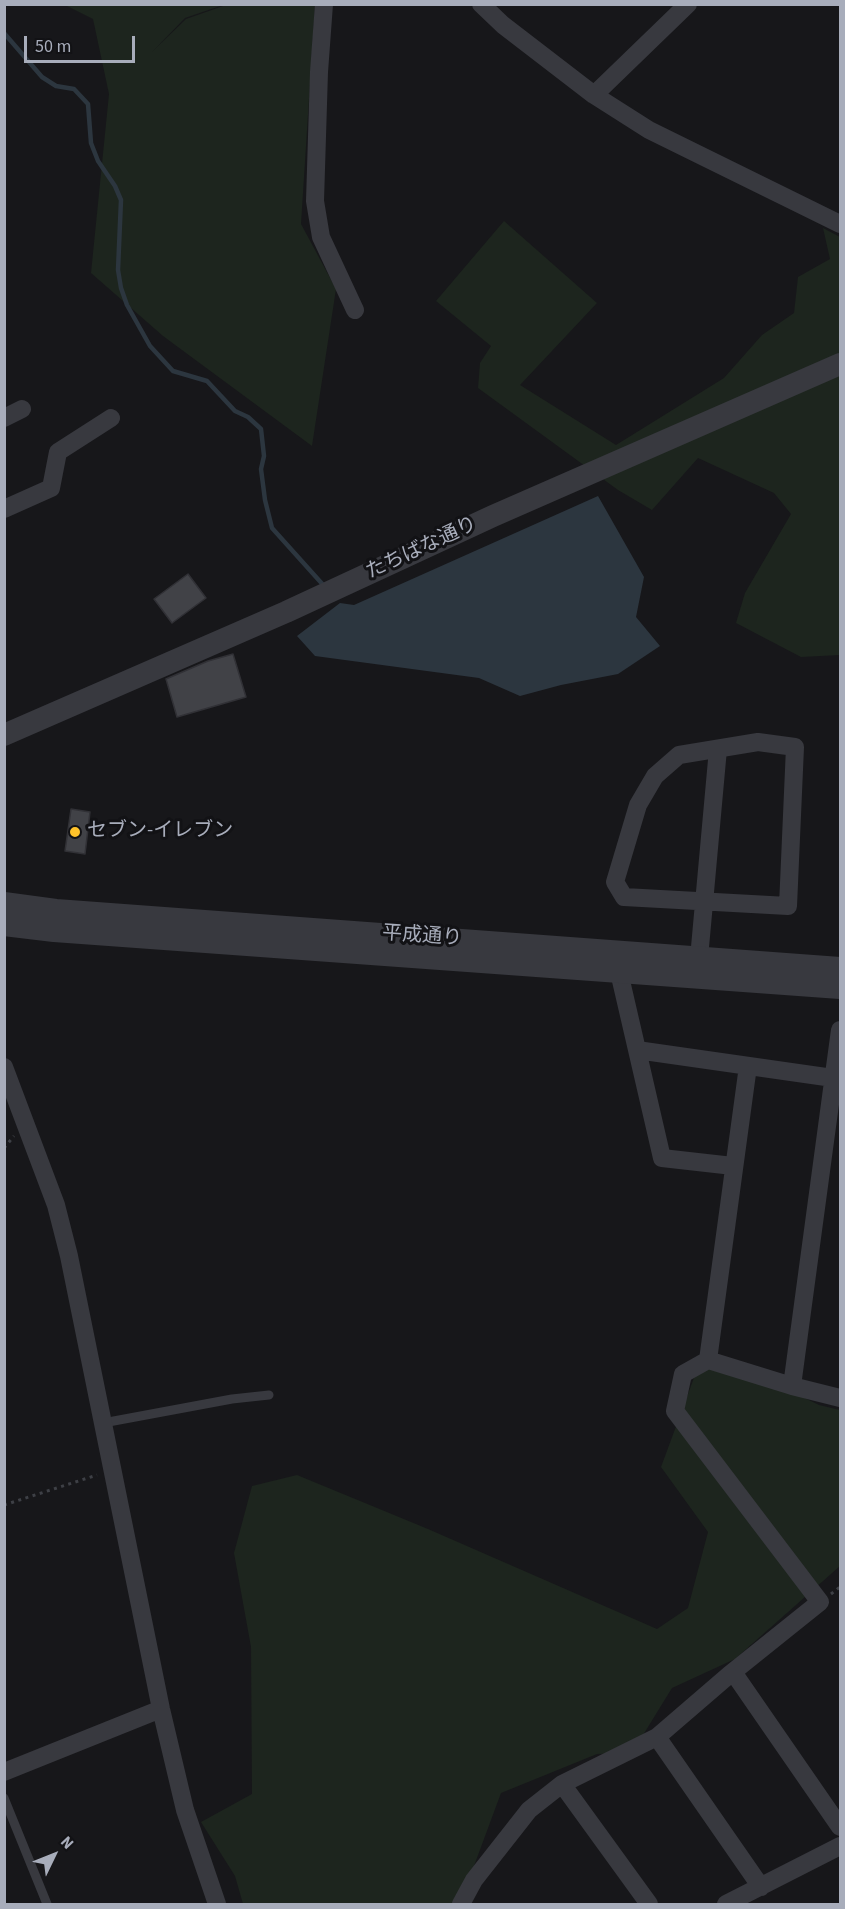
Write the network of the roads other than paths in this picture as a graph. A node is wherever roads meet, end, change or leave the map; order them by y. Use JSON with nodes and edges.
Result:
{"nodes":[{"id":1,"x":324,"y":4,"type":"edge"},
{"id":2,"x":481,"y":4,"type":"edge"},
{"id":3,"x":688,"y":4,"type":"edge"},
{"id":4,"x":594,"y":95,"type":"junction"},
{"id":5,"x":840,"y":224,"type":"edge"},
{"id":6,"x":355,"y":310,"type":"dead end"},
{"id":7,"x":840,"y":364,"type":"edge"},
{"id":8,"x":22,"y":409,"type":"dead end"},
{"id":9,"x":4,"y":418,"type":"edge"},
{"id":10,"x":111,"y":418,"type":"dead end"},
{"id":11,"x":4,"y":509,"type":"edge"},
{"id":12,"x":4,"y":735,"type":"edge"},
{"id":13,"x":718,"y":750,"type":"junction"},
{"id":14,"x":705,"y":900,"type":"junction"},
{"id":15,"x":4,"y":903,"type":"edge"},
{"id":16,"x":4,"y":925,"type":"edge"},
{"id":17,"x":699,"y":958,"type":"junction"},
{"id":18,"x":840,"y":968,"type":"edge"},
{"id":19,"x":619,"y":972,"type":"junction"},
{"id":20,"x":840,"y":988,"type":"edge"},
{"id":21,"x":840,"y":1030,"type":"edge"},
{"id":22,"x":637,"y":1050,"type":"junction"},
{"id":23,"x":748,"y":1066,"type":"junction"},
{"id":24,"x":4,"y":1067,"type":"edge"},
{"id":25,"x":837,"y":1078,"type":"edge"},
{"id":26,"x":734,"y":1166,"type":"junction"},
{"id":27,"x":708,"y":1360,"type":"junction"},
{"id":28,"x":792,"y":1386,"type":"junction"},
{"id":29,"x":269,"y":1395,"type":"dead end"},
{"id":30,"x":840,"y":1398,"type":"edge"},
{"id":31,"x":103,"y":1423,"type":"junction"},
{"id":32,"x":733,"y":1672,"type":"junction"},
{"id":33,"x":161,"y":1709,"type":"junction"},
{"id":34,"x":657,"y":1737,"type":"junction"},
{"id":35,"x":4,"y":1772,"type":"edge"},
{"id":36,"x":562,"y":1784,"type":"junction"},
{"id":37,"x":4,"y":1798,"type":"edge"},
{"id":38,"x":840,"y":1827,"type":"edge"},
{"id":39,"x":840,"y":1846,"type":"edge"},
{"id":40,"x":761,"y":1887,"type":"junction"},
{"id":41,"x":47,"y":1905,"type":"edge"},
{"id":42,"x":217,"y":1905,"type":"edge"},
{"id":43,"x":461,"y":1905,"type":"edge"},
{"id":44,"x":649,"y":1905,"type":"edge"},
{"id":45,"x":726,"y":1905,"type":"edge"}],
"edges":[{"from":1,"to":6,"type":"street"},
{"from":2,"to":4,"type":"street"},
{"from":3,"to":4,"type":"street"},
{"from":4,"to":5,"type":"street"},
{"from":7,"to":12,"type":"street","name":"たちばな通り"},
{"from":8,"to":9,"type":"street"},
{"from":10,"to":11,"type":"street"},
{"from":13,"to":14,"type":"street"},
{"from":13,"to":14,"type":"street"},
{"from":13,"to":14,"type":"street"},
{"from":14,"to":17,"type":"street"},
{"from":15,"to":17,"type":"street","name":"平成通り"},
{"from":16,"to":19,"type":"street","name":"平成通り"},
{"from":17,"to":18,"type":"street","name":"平成通り"},
{"from":19,"to":20,"type":"street","name":"平成通り"},
{"from":19,"to":22,"type":"street"},
{"from":21,"to":25,"type":"street"},
{"from":22,"to":23,"type":"street"},
{"from":22,"to":26,"type":"street"},
{"from":23,"to":25,"type":"street"},
{"from":23,"to":26,"type":"street"},
{"from":24,"to":31,"type":"street"},
{"from":25,"to":28,"type":"street"},
{"from":26,"to":27,"type":"street"},
{"from":27,"to":28,"type":"street"},
{"from":27,"to":32,"type":"street"},
{"from":28,"to":30,"type":"street"},
{"from":29,"to":31,"type":"lane"},
{"from":31,"to":33,"type":"street"},
{"from":32,"to":34,"type":"street"},
{"from":32,"to":38,"type":"street"},
{"from":33,"to":35,"type":"street"},
{"from":33,"to":42,"type":"street"},
{"from":34,"to":36,"type":"street"},
{"from":34,"to":40,"type":"street"},
{"from":36,"to":43,"type":"street"},
{"from":36,"to":44,"type":"street"},
{"from":37,"to":41,"type":"lane"},
{"from":39,"to":40,"type":"street"},
{"from":40,"to":45,"type":"street"}]}
